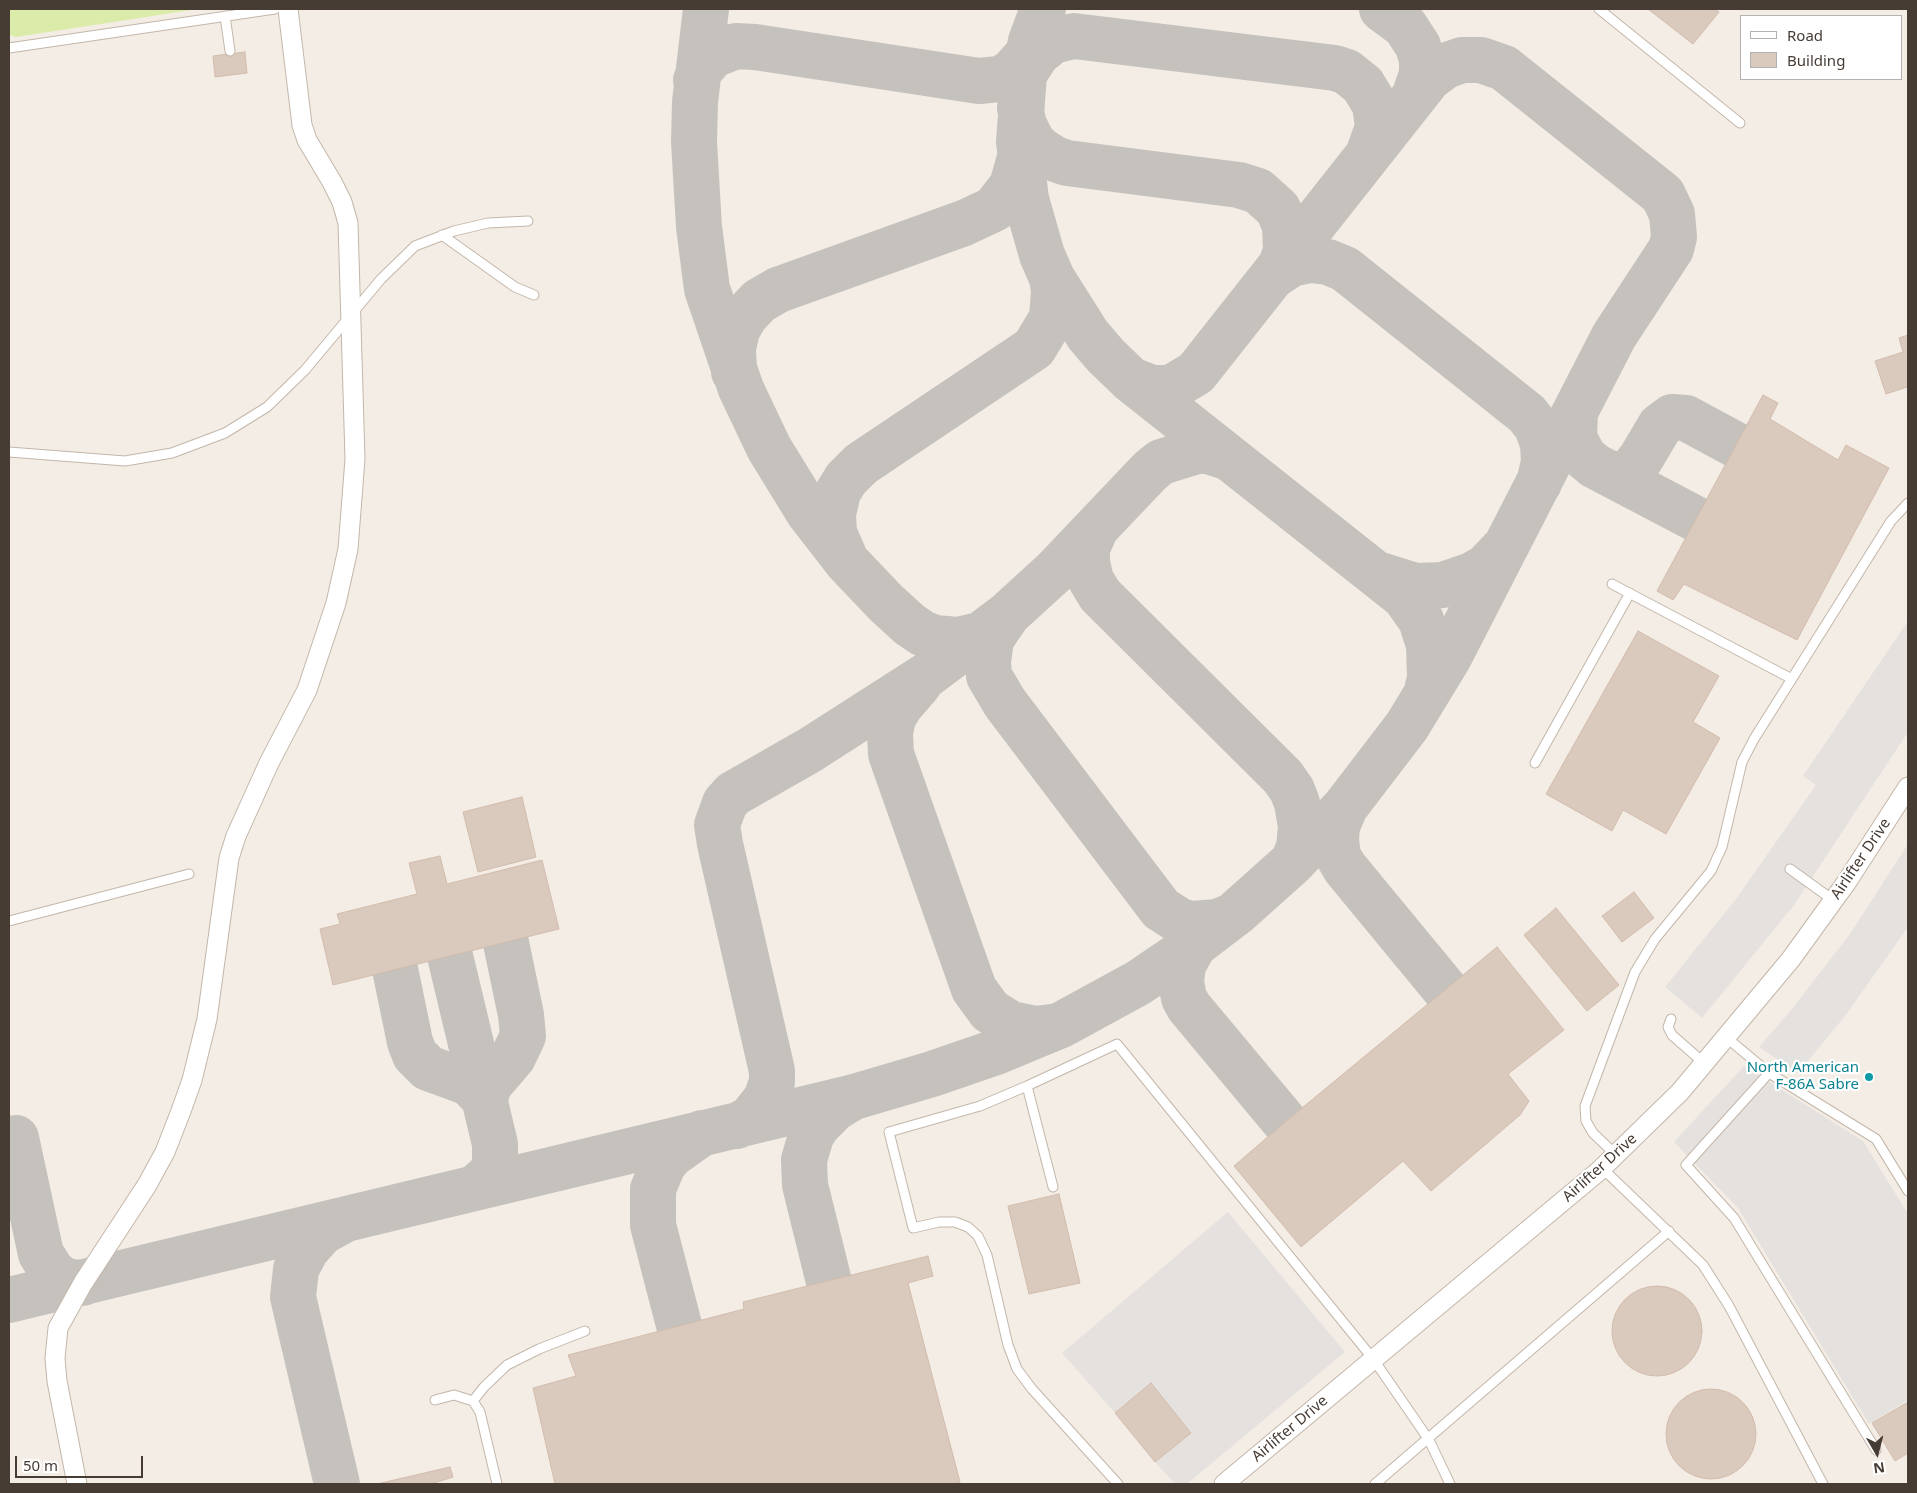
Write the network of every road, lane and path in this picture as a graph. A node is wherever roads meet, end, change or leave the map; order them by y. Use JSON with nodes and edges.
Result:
{"nodes":[{"id":1,"x":275,"y":9,"type":"edge"},
{"id":2,"x":288,"y":9,"type":"edge"},
{"id":3,"x":1598,"y":9,"type":"edge"},
{"id":4,"x":225,"y":16,"type":"junction"},
{"id":5,"x":9,"y":48,"type":"edge"},
{"id":6,"x":230,"y":52,"type":"dead end"},
{"id":7,"x":1740,"y":123,"type":"dead end"},
{"id":8,"x":528,"y":221,"type":"dead end"},
{"id":9,"x":442,"y":235,"type":"junction"},
{"id":10,"x":534,"y":296,"type":"dead end"},
{"id":11,"x":350,"y":315,"type":"junction"},
{"id":12,"x":9,"y":452,"type":"edge"},
{"id":13,"x":1908,"y":503,"type":"edge"},
{"id":14,"x":1612,"y":584,"type":"dead end"},
{"id":15,"x":1630,"y":593,"type":"junction"},
{"id":16,"x":1792,"y":679,"type":"junction"},
{"id":17,"x":1534,"y":763,"type":"dead end"},
{"id":18,"x":1908,"y":787,"type":"edge"},
{"id":19,"x":1790,"y":869,"type":"dead end"},
{"id":20,"x":189,"y":874,"type":"dead end"},
{"id":21,"x":1834,"y":900,"type":"junction"},
{"id":22,"x":9,"y":922,"type":"edge"},
{"id":23,"x":1671,"y":1018,"type":"dead end"},
{"id":24,"x":1727,"y":1038,"type":"junction"},
{"id":25,"x":1705,"y":1064,"type":"junction"},
{"id":26,"x":1769,"y":1073,"type":"junction"},
{"id":27,"x":1027,"y":1086,"type":"junction"},
{"id":28,"x":1616,"y":1155,"type":"junction"},
{"id":29,"x":1602,"y":1168,"type":"junction"},
{"id":30,"x":1053,"y":1187,"type":"dead end"},
{"id":31,"x":1908,"y":1191,"type":"edge"},
{"id":32,"x":1669,"y":1231,"type":"junction"},
{"id":33,"x":585,"y":1332,"type":"dead end"},
{"id":34,"x":1374,"y":1360,"type":"junction"},
{"id":35,"x":435,"y":1400,"type":"dead end"},
{"id":36,"x":473,"y":1401,"type":"junction"},
{"id":37,"x":1429,"y":1440,"type":"junction"},
{"id":38,"x":1876,"y":1450,"type":"dead end"},
{"id":39,"x":1114,"y":1483,"type":"edge"},
{"id":40,"x":77,"y":1484,"type":"edge"},
{"id":41,"x":497,"y":1484,"type":"edge"},
{"id":42,"x":1224,"y":1484,"type":"edge"},
{"id":43,"x":1375,"y":1484,"type":"edge"},
{"id":44,"x":1450,"y":1484,"type":"edge"},
{"id":45,"x":1823,"y":1484,"type":"edge"}],
"edges":[{"from":1,"to":4,"type":"lane"},
{"from":2,"to":11,"type":"street"},
{"from":3,"to":7,"type":"lane"},
{"from":4,"to":5,"type":"lane"},
{"from":4,"to":6,"type":"lane"},
{"from":8,"to":9,"type":"lane"},
{"from":9,"to":10,"type":"lane"},
{"from":9,"to":11,"type":"lane"},
{"from":11,"to":12,"type":"lane"},
{"from":11,"to":40,"type":"street"},
{"from":13,"to":16,"type":"lane"},
{"from":14,"to":15,"type":"lane"},
{"from":15,"to":16,"type":"lane"},
{"from":15,"to":17,"type":"lane"},
{"from":16,"to":28,"type":"lane"},
{"from":18,"to":21,"type":"street","name":"Airlifter Drive"},
{"from":19,"to":21,"type":"lane"},
{"from":20,"to":22,"type":"lane"},
{"from":21,"to":24,"type":"street","name":"Airlifter Drive"},
{"from":23,"to":25,"type":"lane"},
{"from":24,"to":25,"type":"street","name":"Airlifter Drive"},
{"from":24,"to":26,"type":"lane"},
{"from":25,"to":28,"type":"street","name":"Airlifter Drive"},
{"from":26,"to":31,"type":"lane"},
{"from":26,"to":38,"type":"lane"},
{"from":27,"to":30,"type":"lane"},
{"from":27,"to":34,"type":"lane"},
{"from":27,"to":39,"type":"lane"},
{"from":28,"to":29,"type":"street","name":"Airlifter Drive"},
{"from":29,"to":32,"type":"lane"},
{"from":29,"to":34,"type":"street","name":"Airlifter Drive"},
{"from":32,"to":37,"type":"lane"},
{"from":32,"to":45,"type":"lane"},
{"from":33,"to":36,"type":"lane"},
{"from":34,"to":37,"type":"lane"},
{"from":34,"to":42,"type":"street","name":"Airlifter Drive"},
{"from":35,"to":36,"type":"lane"},
{"from":36,"to":41,"type":"lane"},
{"from":37,"to":43,"type":"lane"},
{"from":37,"to":44,"type":"lane"}]}
